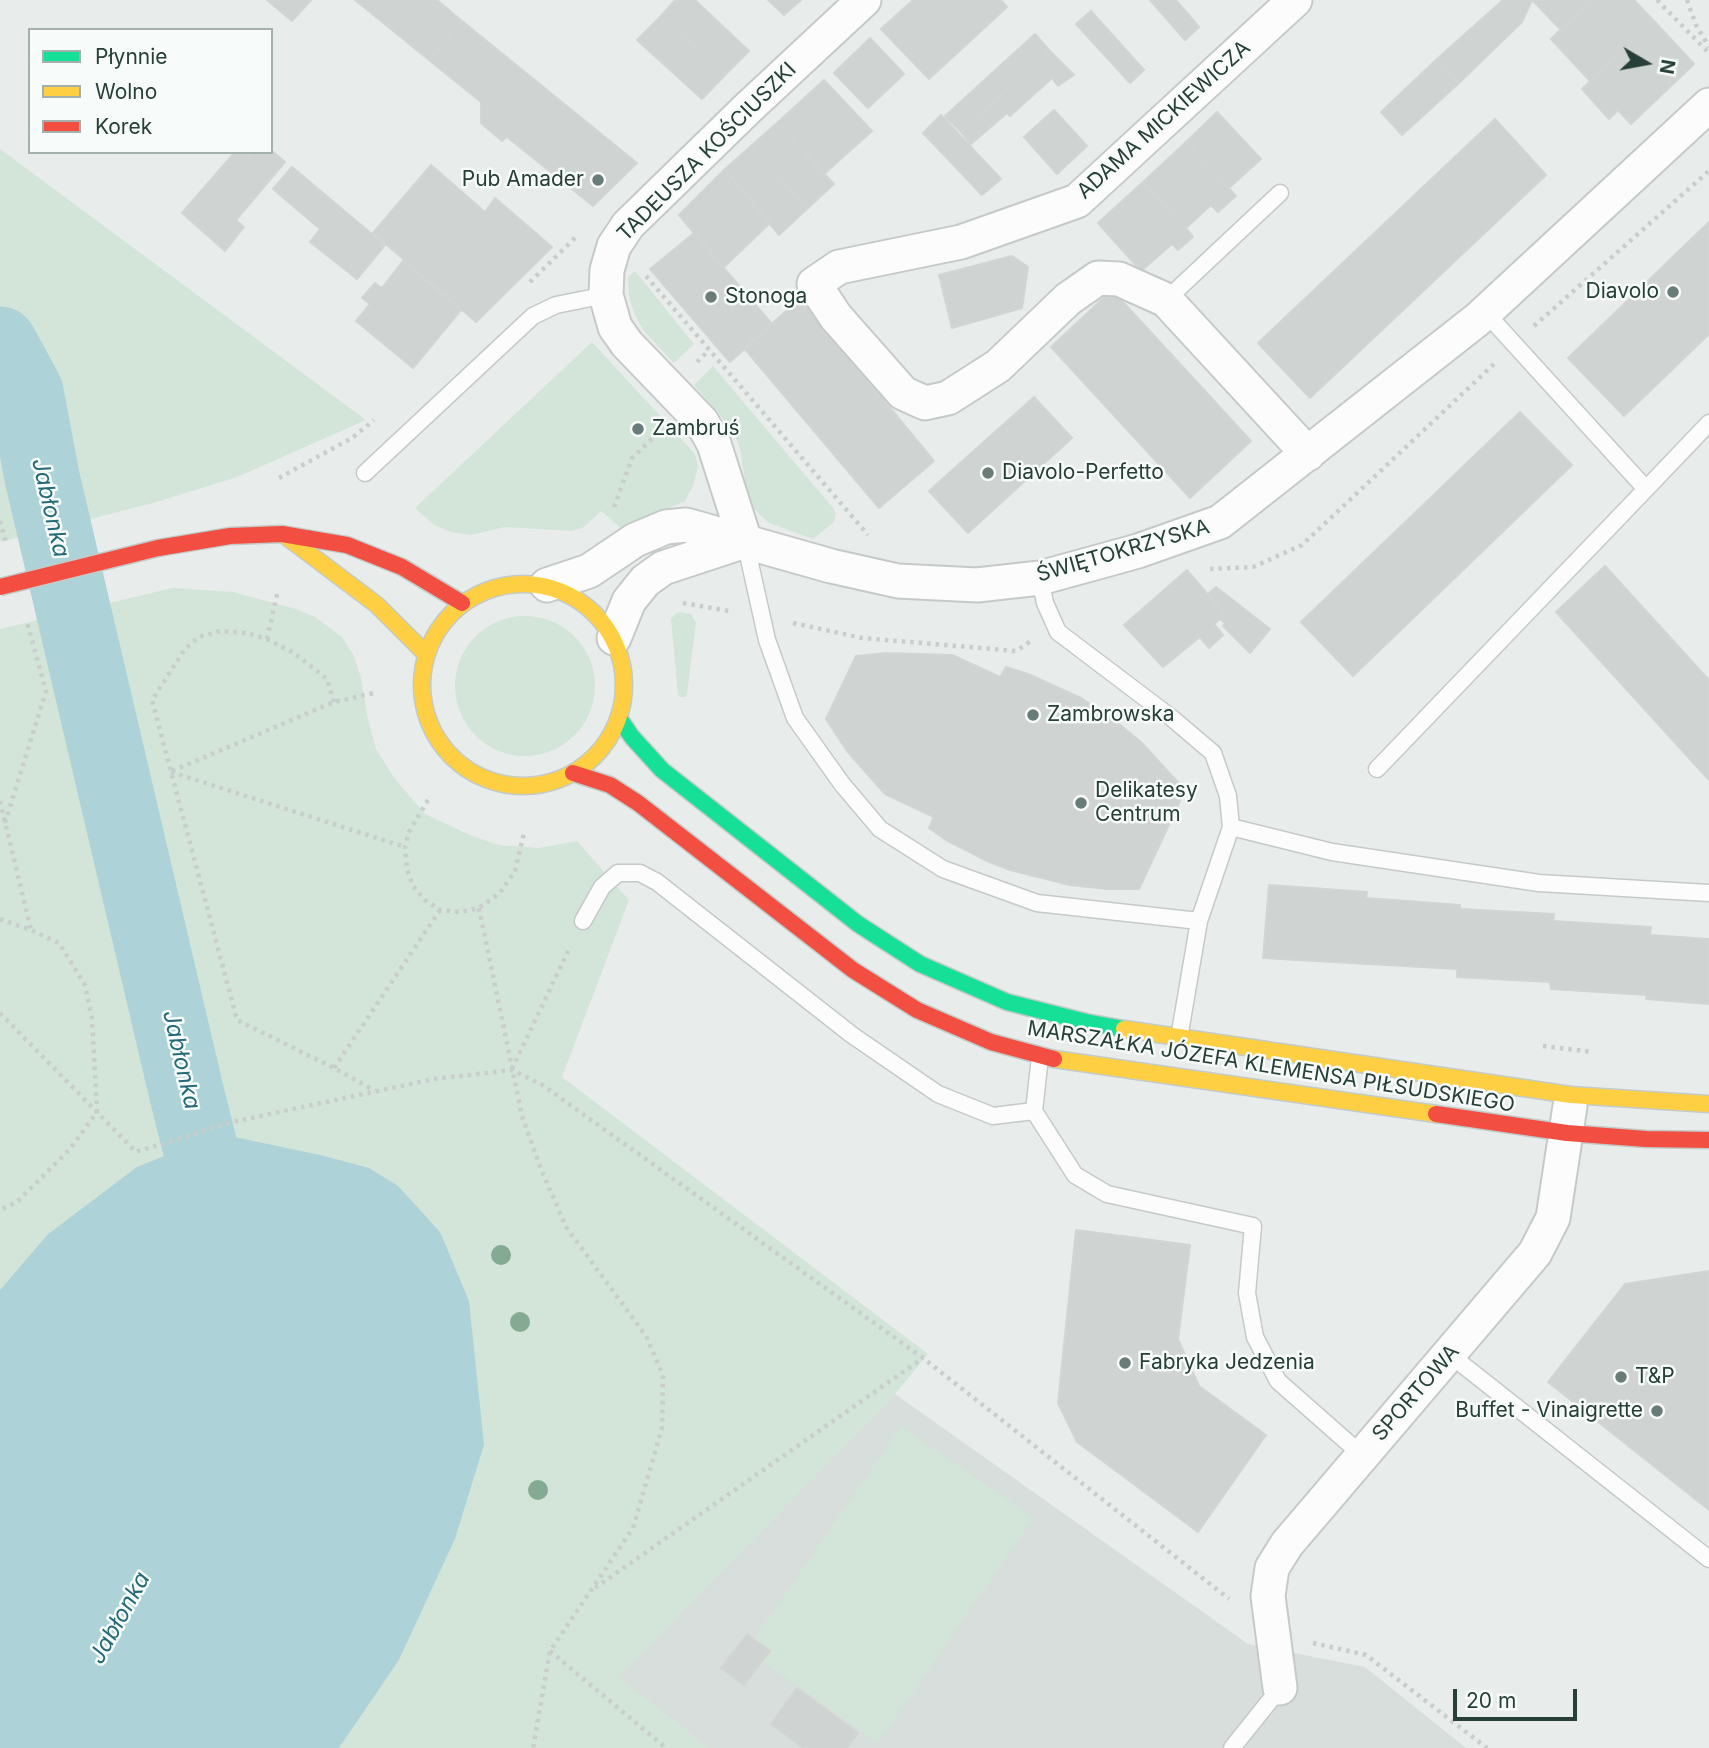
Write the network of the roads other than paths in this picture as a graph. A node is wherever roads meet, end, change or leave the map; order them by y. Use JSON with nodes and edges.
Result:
{"nodes":[{"id":1,"x":864,"y":0,"type":"edge"},
{"id":2,"x":1295,"y":0,"type":"edge"},
{"id":3,"x":1709,"y":105,"type":"edge"},
{"id":4,"x":1280,"y":193,"type":"dead end"},
{"id":5,"x":606,"y":295,"type":"junction"},
{"id":6,"x":1166,"y":300,"type":"junction"},
{"id":7,"x":1482,"y":316,"type":"junction"},
{"id":8,"x":1709,"y":423,"type":"edge"},
{"id":9,"x":1308,"y":454,"type":"junction"},
{"id":10,"x":365,"y":473,"type":"dead end"},
{"id":11,"x":1646,"y":489,"type":"junction"},
{"id":12,"x":282,"y":534,"type":"junction"},
{"id":13,"x":745,"y":541,"type":"junction"},
{"id":14,"x":1040,"y":578,"type":"junction"},
{"id":15,"x":547,"y":586,"type":"junction"},
{"id":16,"x":0,"y":587,"type":"edge"},
{"id":17,"x":461,"y":603,"type":"junction"},
{"id":18,"x":614,"y":638,"type":"junction"},
{"id":19,"x":426,"y":654,"type":"junction"},
{"id":20,"x":619,"y":718,"type":"junction"},
{"id":21,"x":1377,"y":769,"type":"dead end"},
{"id":22,"x":573,"y":773,"type":"junction"},
{"id":23,"x":1231,"y":827,"type":"junction"},
{"id":24,"x":1709,"y":893,"type":"edge"},
{"id":25,"x":583,"y":921,"type":"road end"},
{"id":26,"x":1199,"y":921,"type":"junction"},
{"id":27,"x":1179,"y":1038,"type":"junction"},
{"id":28,"x":1040,"y":1057,"type":"junction"},
{"id":29,"x":1571,"y":1095,"type":"junction"},
{"id":30,"x":1709,"y":1104,"type":"edge"},
{"id":31,"x":1034,"y":1111,"type":"junction"},
{"id":32,"x":1567,"y":1133,"type":"junction"},
{"id":33,"x":1709,"y":1140,"type":"edge"},
{"id":34,"x":1450,"y":1354,"type":"junction"},
{"id":35,"x":1362,"y":1455,"type":"junction"},
{"id":36,"x":1709,"y":1559,"type":"edge"},
{"id":37,"x":1280,"y":1688,"type":"joint"},
{"id":38,"x":1232,"y":1748,"type":"edge"}],
"edges":[{"from":1,"to":5,"type":"street","name":"TADEUSZA KOŚCIUSZKI"},
{"from":2,"to":6,"type":"street","name":"ADAMA MICKIEWICZA"},
{"from":3,"to":7,"type":"street","name":"ŚWIĘTOKRZYSKA"},
{"from":4,"to":6,"type":"lane"},
{"from":5,"to":10,"type":"lane"},
{"from":5,"to":13,"type":"street","name":"TADEUSZA KOŚCIUSZKI"},
{"from":6,"to":9,"type":"street","name":"ADAMA MICKIEWICZA"},
{"from":7,"to":9,"type":"street","name":"ŚWIĘTOKRZYSKA"},
{"from":7,"to":11,"type":"lane"},
{"from":8,"to":11,"type":"lane"},
{"from":9,"to":14,"type":"street","name":"ŚWIĘTOKRZYSKA"},
{"from":11,"to":21,"type":"lane"},
{"from":12,"to":16,"type":"main road","bridge":true},
{"from":12,"to":17,"type":"main road"},
{"from":12,"to":19,"type":"main road"},
{"from":13,"to":14,"type":"street","name":"ŚWIĘTOKRZYSKA"},
{"from":13,"to":15,"type":"street","name":"ŚWIĘTOKRZYSKA"},
{"from":13,"to":18,"type":"street"},
{"from":13,"to":26,"type":"lane"},
{"from":14,"to":23,"type":"lane"},
{"from":15,"to":17,"type":"main road"},
{"from":15,"to":18,"type":"main road"},
{"from":17,"to":19,"type":"main road"},
{"from":18,"to":20,"type":"main road"},
{"from":19,"to":22,"type":"main road"},
{"from":20,"to":22,"type":"main road"},
{"from":20,"to":27,"type":"main road","name":"MARSZAŁKA JÓZEFA KLEMENSA PIŁSUDSKIEGO"},
{"from":22,"to":28,"type":"main road","name":"MARSZAŁKA JÓZEFA KLEMENSA PIŁSUDSKIEGO"},
{"from":23,"to":24,"type":"lane"},
{"from":23,"to":26,"type":"lane"},
{"from":25,"to":31,"type":"lane"},
{"from":26,"to":27,"type":"lane"},
{"from":27,"to":29,"type":"main road","name":"MARSZAŁKA JÓZEFA KLEMENSA PIŁSUDSKIEGO"},
{"from":28,"to":31,"type":"lane"},
{"from":28,"to":32,"type":"main road","name":"MARSZAŁKA JÓZEFA KLEMENSA PIŁSUDSKIEGO"},
{"from":29,"to":30,"type":"main road","name":"MARSZAŁKA JÓZEFA KLEMENSA PIŁSUDSKIEGO"},
{"from":29,"to":32,"type":"street","name":"SPORTOWA"},
{"from":31,"to":35,"type":"lane"},
{"from":32,"to":33,"type":"main road","name":"MARSZAŁKA JÓZEFA KLEMENSA PIŁSUDSKIEGO"},
{"from":32,"to":34,"type":"street","name":"SPORTOWA"},
{"from":34,"to":35,"type":"street","name":"SPORTOWA"},
{"from":34,"to":36,"type":"lane"},
{"from":35,"to":37,"type":"street","name":"SPORTOWA"},
{"from":37,"to":38,"type":"lane"}]}
